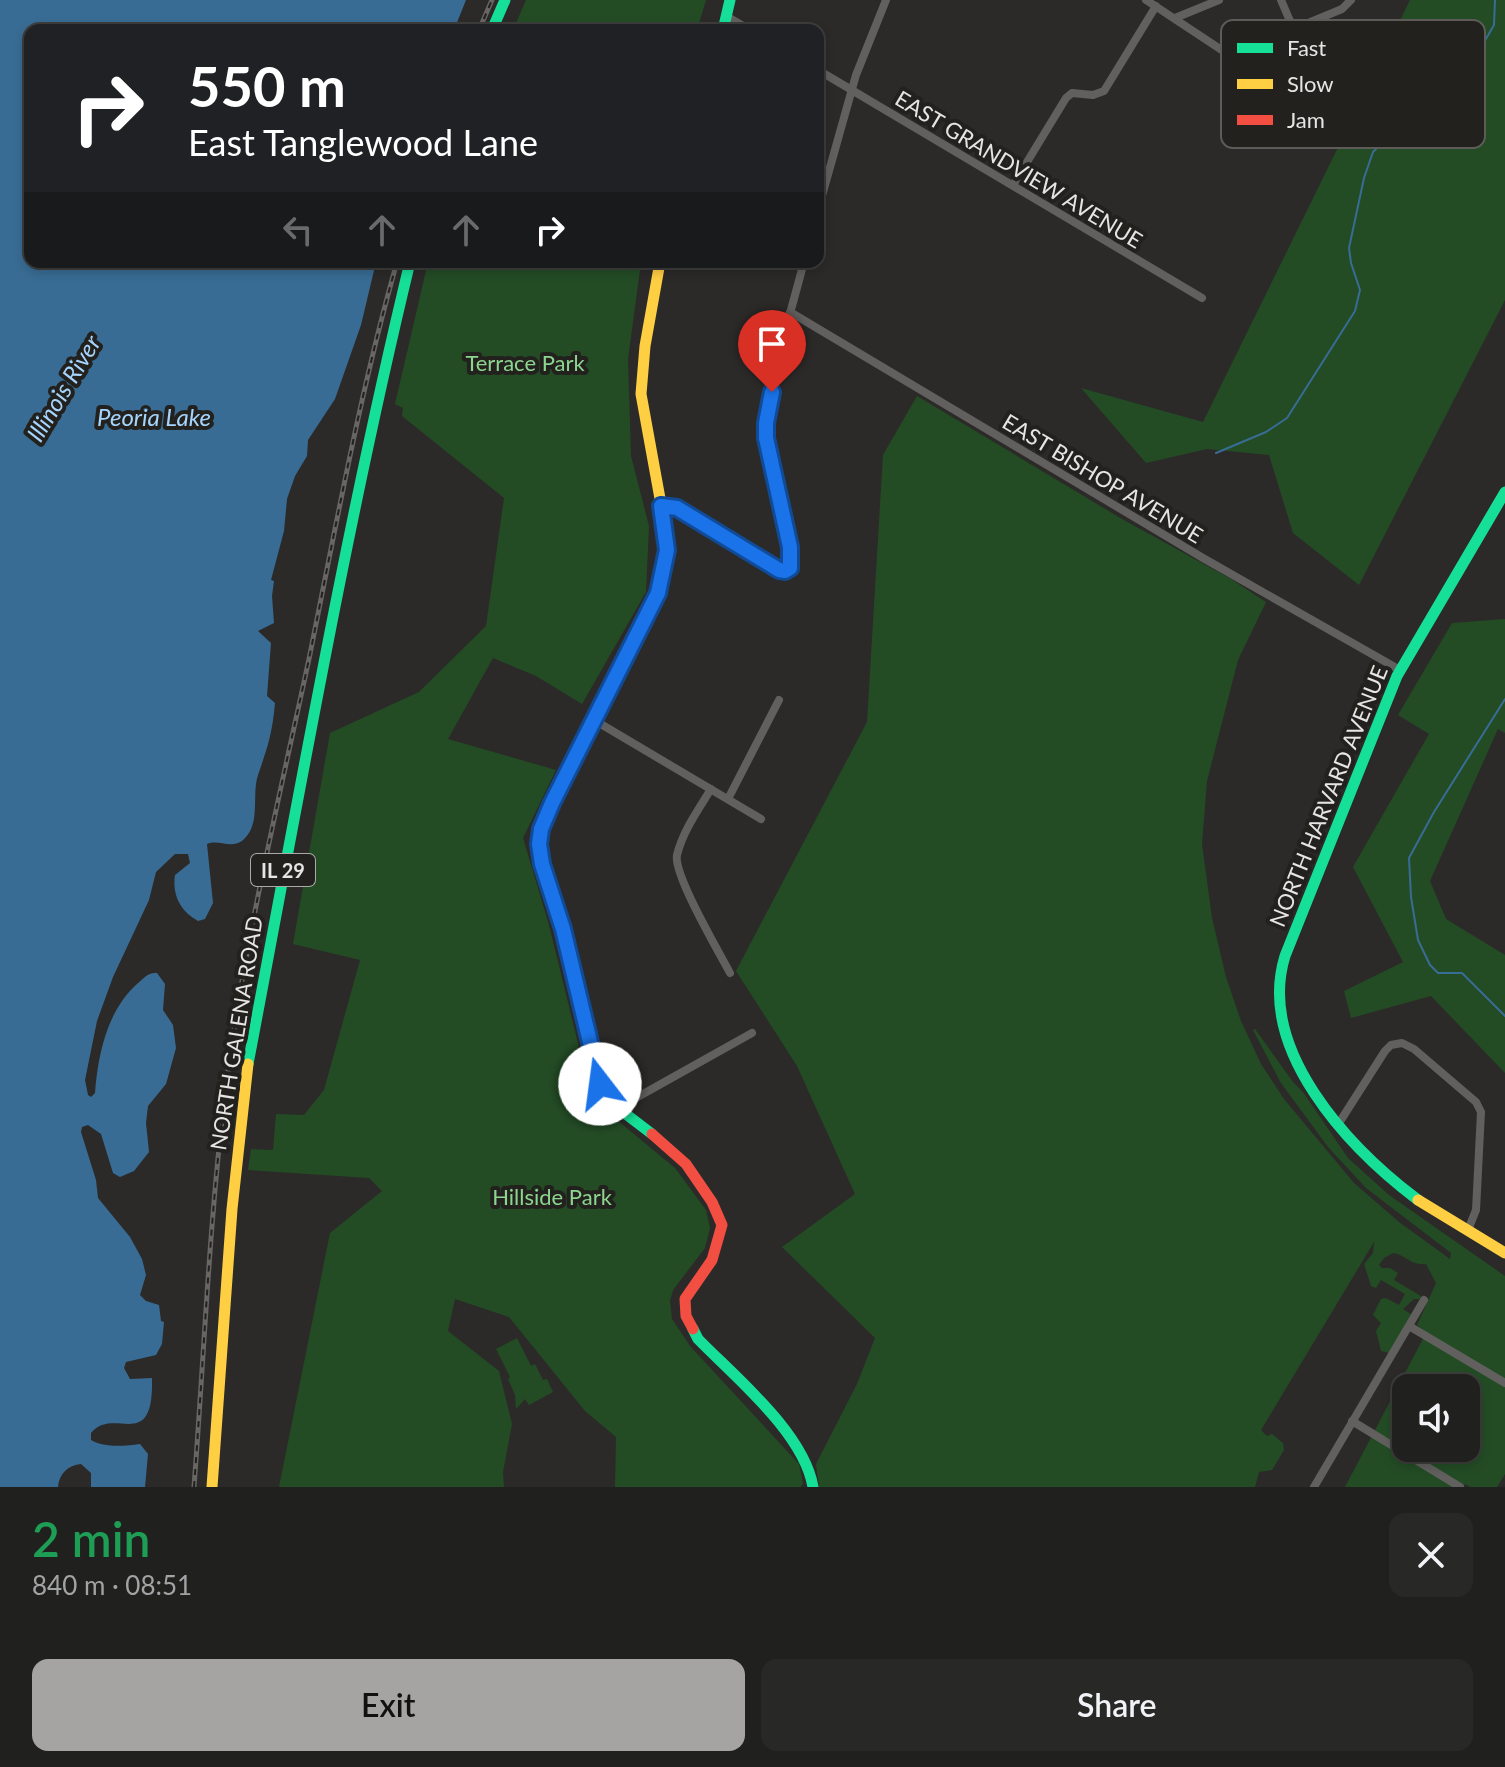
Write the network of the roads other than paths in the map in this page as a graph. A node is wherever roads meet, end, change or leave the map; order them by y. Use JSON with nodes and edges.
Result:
{"nodes":[{"id":1,"x":505,"y":0,"type":"edge"},
{"id":2,"x":730,"y":0,"type":"edge"},
{"id":3,"x":886,"y":0,"type":"edge"},
{"id":4,"x":1146,"y":0,"type":"edge"},
{"id":5,"x":1219,"y":0,"type":"edge"},
{"id":6,"x":1281,"y":0,"type":"edge"},
{"id":7,"x":1351,"y":0,"type":"edge"},
{"id":8,"x":1156,"y":6,"type":"junction"},
{"id":9,"x":726,"y":16,"type":"junction"},
{"id":10,"x":1175,"y":18,"type":"junction"},
{"id":11,"x":1290,"y":20,"type":"edge"},
{"id":12,"x":1314,"y":20,"type":"edge"},
{"id":13,"x":495,"y":24,"type":"edge"},
{"id":14,"x":724,"y":24,"type":"edge"},
{"id":15,"x":740,"y":24,"type":"edge"},
{"id":16,"x":1221,"y":48,"type":"edge"},
{"id":17,"x":824,"y":74,"type":"edge"},
{"id":18,"x":851,"y":90,"type":"junction"},
{"id":19,"x":1013,"y":185,"type":"junction"},
{"id":20,"x":824,"y":188,"type":"edge"},
{"id":21,"x":408,"y":268,"type":"edge"},
{"id":22,"x":659,"y":268,"type":"edge"},
{"id":23,"x":802,"y":268,"type":"edge"},
{"id":24,"x":1202,"y":298,"type":"dead end"},
{"id":25,"x":790,"y":312,"type":"junction"},
{"id":26,"x":1505,"y":492,"type":"edge"},
{"id":27,"x":661,"y":506,"type":"junction"},
{"id":28,"x":1400,"y":670,"type":"junction"},
{"id":29,"x":779,"y":700,"type":"dead end"},
{"id":30,"x":594,"y":720,"type":"junction"},
{"id":31,"x":711,"y":789,"type":"junction"},
{"id":32,"x":728,"y":799,"type":"junction"},
{"id":33,"x":761,"y":819,"type":"dead end"},
{"id":34,"x":730,"y":973,"type":"dead end"},
{"id":35,"x":752,"y":1033,"type":"dead end"},
{"id":36,"x":618,"y":1108,"type":"junction"},
{"id":37,"x":1339,"y":1123,"type":"junction"},
{"id":38,"x":1468,"y":1230,"type":"junction"},
{"id":39,"x":1505,"y":1253,"type":"edge"},
{"id":40,"x":1424,"y":1300,"type":"dead end"},
{"id":41,"x":1409,"y":1326,"type":"junction"},
{"id":42,"x":1505,"y":1383,"type":"edge"},
{"id":43,"x":1352,"y":1421,"type":"junction"},
{"id":44,"x":212,"y":1487,"type":"edge"},
{"id":45,"x":813,"y":1487,"type":"edge"},
{"id":46,"x":1314,"y":1487,"type":"edge"},
{"id":47,"x":1460,"y":1487,"type":"edge"}],
"edges":[{"from":1,"to":13,"type":"street"},
{"from":2,"to":9,"type":"street"},
{"from":3,"to":18,"type":"street"},
{"from":4,"to":8,"type":"street"},
{"from":5,"to":10,"type":"street"},
{"from":6,"to":11,"type":"street"},
{"from":7,"to":12,"type":"street"},
{"from":8,"to":10,"type":"street"},
{"from":8,"to":19,"type":"street"},
{"from":9,"to":14,"type":"street"},
{"from":9,"to":15,"type":"street"},
{"from":10,"to":16,"type":"street"},
{"from":17,"to":18,"type":"street","name":"EAST GRANDVIEW AVENUE"},
{"from":18,"to":19,"type":"street","name":"EAST GRANDVIEW AVENUE"},
{"from":18,"to":20,"type":"street"},
{"from":19,"to":24,"type":"street","name":"EAST GRANDVIEW AVENUE"},
{"from":21,"to":44,"type":"street","name":"NORTH GALENA ROAD","number":"IL 29"},
{"from":22,"to":27,"type":"street"},
{"from":23,"to":25,"type":"street"},
{"from":25,"to":27,"type":"street"},
{"from":25,"to":28,"type":"street","name":"EAST BISHOP AVENUE"},
{"from":26,"to":28,"type":"street","name":"NORTH HARVARD AVENUE"},
{"from":27,"to":30,"type":"street"},
{"from":28,"to":37,"type":"street","name":"NORTH HARVARD AVENUE"},
{"from":29,"to":32,"type":"street"},
{"from":30,"to":31,"type":"street"},
{"from":30,"to":36,"type":"street"},
{"from":31,"to":32,"type":"street"},
{"from":31,"to":34,"type":"street"},
{"from":32,"to":33,"type":"street"},
{"from":35,"to":36,"type":"street"},
{"from":36,"to":45,"type":"street"},
{"from":37,"to":38,"type":"street","name":"NORTH HARVARD AVENUE"},
{"from":37,"to":38,"type":"street"},
{"from":38,"to":39,"type":"street","name":"NORTH HARVARD AVENUE"},
{"from":40,"to":41,"type":"street"},
{"from":41,"to":42,"type":"street"},
{"from":41,"to":43,"type":"street"},
{"from":43,"to":46,"type":"street"},
{"from":43,"to":47,"type":"street"}]}
